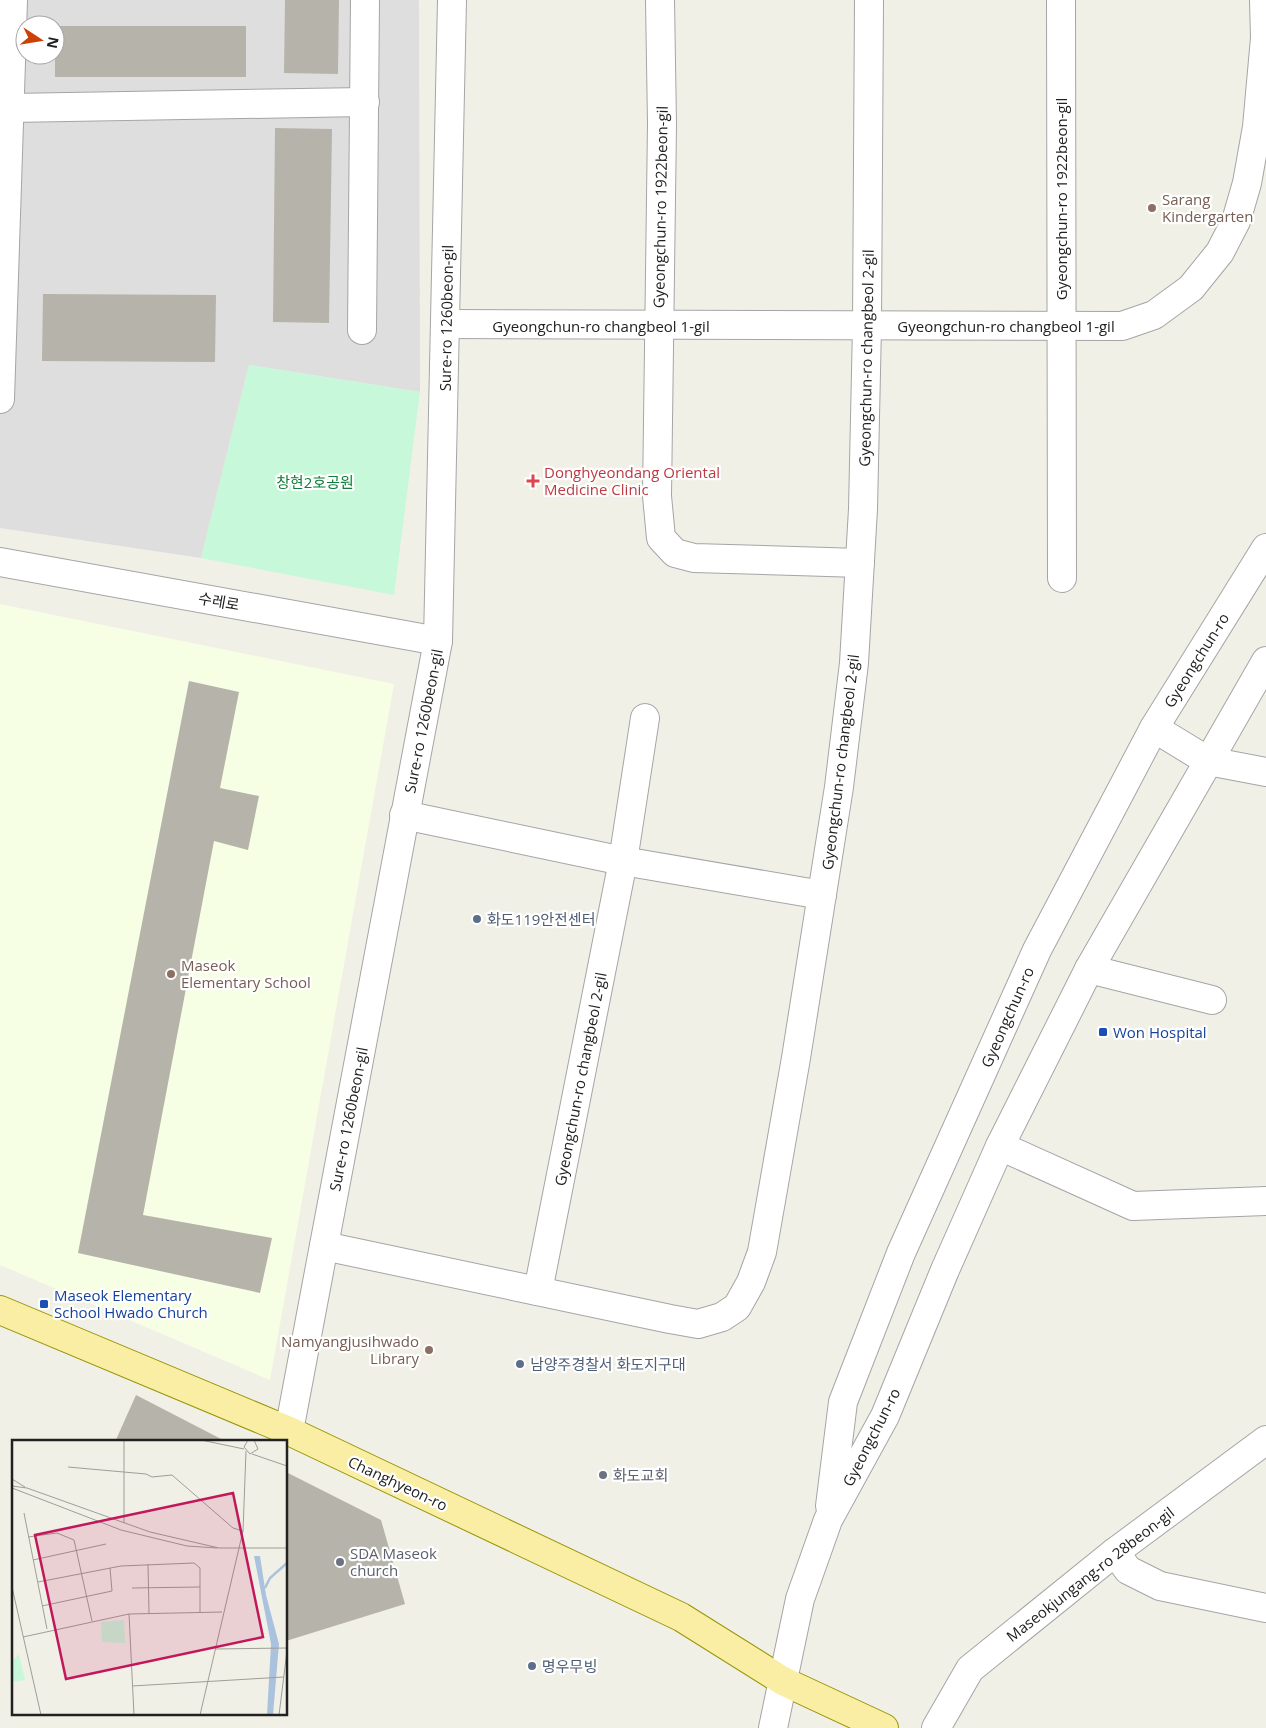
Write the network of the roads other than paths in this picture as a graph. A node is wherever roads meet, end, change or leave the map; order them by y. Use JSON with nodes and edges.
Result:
{"nodes":[{"id":1,"x":13,"y":0,"type":"edge"},
{"id":2,"x":365,"y":0,"type":"edge"},
{"id":3,"x":452,"y":0,"type":"edge"},
{"id":4,"x":660,"y":0,"type":"edge"},
{"id":5,"x":869,"y":0,"type":"edge"},
{"id":6,"x":1061,"y":0,"type":"edge"},
{"id":7,"x":1264,"y":0,"type":"edge"},
{"id":8,"x":365,"y":102,"type":"junction"},
{"id":9,"x":7,"y":104,"type":"edge"},
{"id":10,"x":446,"y":324,"type":"junction"},
{"id":11,"x":1061,"y":325,"type":"junction"},
{"id":12,"x":659,"y":326,"type":"junction"},
{"id":13,"x":867,"y":326,"type":"junction"},
{"id":14,"x":362,"y":330,"type":"dead end"},
{"id":15,"x":0,"y":399,"type":"edge"},
{"id":16,"x":1266,"y":548,"type":"edge"},
{"id":17,"x":0,"y":562,"type":"edge"},
{"id":18,"x":860,"y":563,"type":"junction"},
{"id":19,"x":1062,"y":578,"type":"dead end"},
{"id":20,"x":438,"y":641,"type":"junction"},
{"id":21,"x":1266,"y":661,"type":"edge"},
{"id":22,"x":645,"y":718,"type":"dead end"},
{"id":23,"x":1154,"y":728,"type":"junction"},
{"id":24,"x":1208,"y":761,"type":"junction"},
{"id":25,"x":1266,"y":772,"type":"edge"},
{"id":26,"x":404,"y":815,"type":"junction"},
{"id":27,"x":623,"y":861,"type":"junction"},
{"id":28,"x":822,"y":895,"type":"junction"},
{"id":29,"x":1089,"y":969,"type":"junction"},
{"id":30,"x":1212,"y":1000,"type":"dead end"},
{"id":31,"x":1000,"y":1146,"type":"junction"},
{"id":32,"x":1266,"y":1201,"type":"edge"},
{"id":33,"x":324,"y":1246,"type":"junction"},
{"id":34,"x":538,"y":1291,"type":"junction"},
{"id":35,"x":0,"y":1310,"type":"edge"},
{"id":36,"x":289,"y":1431,"type":"junction"},
{"id":37,"x":1266,"y":1440,"type":"edge"},
{"id":38,"x":828,"y":1520,"type":"junction"},
{"id":39,"x":1115,"y":1552,"type":"junction"},
{"id":40,"x":1266,"y":1608,"type":"edge"},
{"id":41,"x":783,"y":1681,"type":"junction"},
{"id":42,"x":773,"y":1728,"type":"edge"},
{"id":43,"x":884,"y":1728,"type":"edge"},
{"id":44,"x":936,"y":1728,"type":"edge"}],
"edges":[{"from":1,"to":9,"type":"street"},
{"from":2,"to":8,"type":"street"},
{"from":3,"to":10,"type":"street","name":"Sure-ro 1260beon-gil"},
{"from":4,"to":12,"type":"street","name":"Gyeongchun-ro 1922beon-gil"},
{"from":5,"to":13,"type":"street","name":"Gyeongchun-ro changbeol 2-gil"},
{"from":6,"to":11,"type":"street","name":"Gyeongchun-ro 1922beon-gil"},
{"from":7,"to":11,"type":"street","name":"Gyeongchun-ro changbeol 1-gil"},
{"from":8,"to":9,"type":"street"},
{"from":8,"to":14,"type":"street"},
{"from":9,"to":15,"type":"street"},
{"from":10,"to":12,"type":"street","name":"Gyeongchun-ro changbeol 1-gil"},
{"from":10,"to":20,"type":"street","name":"Sure-ro 1260beon-gil"},
{"from":11,"to":13,"type":"street","name":"Gyeongchun-ro changbeol 1-gil"},
{"from":11,"to":19,"type":"street","name":"Gyeongchun-ro 1922beon-gil"},
{"from":12,"to":13,"type":"street","name":"Gyeongchun-ro changbeol 1-gil"},
{"from":12,"to":18,"type":"street","name":"Gyeongchun-ro 1922beon-gil"},
{"from":13,"to":18,"type":"street","name":"Gyeongchun-ro changbeol 2-gil"},
{"from":16,"to":23,"type":"street","name":"Gyeongchun-ro"},
{"from":17,"to":20,"type":"street","name":"수레로"},
{"from":18,"to":28,"type":"street","name":"Gyeongchun-ro changbeol 2-gil"},
{"from":20,"to":26,"type":"street","name":"Sure-ro 1260beon-gil"},
{"from":21,"to":24,"type":"street","name":"Gyeongchun-ro"},
{"from":22,"to":27,"type":"street","name":"Gyeongchun-ro changbeol 2-gil"},
{"from":23,"to":24,"type":"street"},
{"from":23,"to":38,"type":"street","name":"Gyeongchun-ro"},
{"from":24,"to":25,"type":"street"},
{"from":24,"to":29,"type":"street","name":"Gyeongchun-ro"},
{"from":26,"to":27,"type":"street"},
{"from":26,"to":33,"type":"street","name":"Sure-ro 1260beon-gil"},
{"from":27,"to":28,"type":"street"},
{"from":27,"to":34,"type":"street","name":"Gyeongchun-ro changbeol 2-gil"},
{"from":28,"to":34,"type":"street","name":"Gyeongchun-ro changbeol 2-gil"},
{"from":29,"to":30,"type":"street"},
{"from":29,"to":31,"type":"street","name":"Gyeongchun-ro"},
{"from":31,"to":32,"type":"street"},
{"from":31,"to":38,"type":"street","name":"Gyeongchun-ro"},
{"from":33,"to":34,"type":"street","name":"Gyeongchun-ro changbeol 2-gil"},
{"from":33,"to":36,"type":"street","name":"Sure-ro 1260beon-gil"},
{"from":35,"to":36,"type":"main road","name":"Changhyeon-ro"},
{"from":36,"to":41,"type":"main road","name":"Changhyeon-ro"},
{"from":37,"to":39,"type":"street","name":"Maseokjungang-ro 28beon-gil"},
{"from":38,"to":41,"type":"street","name":"Gyeongchun-ro"},
{"from":39,"to":40,"type":"street"},
{"from":39,"to":44,"type":"street","name":"Maseokjungang-ro 28beon-gil"},
{"from":41,"to":42,"type":"street","name":"Gyeongchun-ro"},
{"from":41,"to":43,"type":"main road","name":"Changhyeon-ro"}]}
